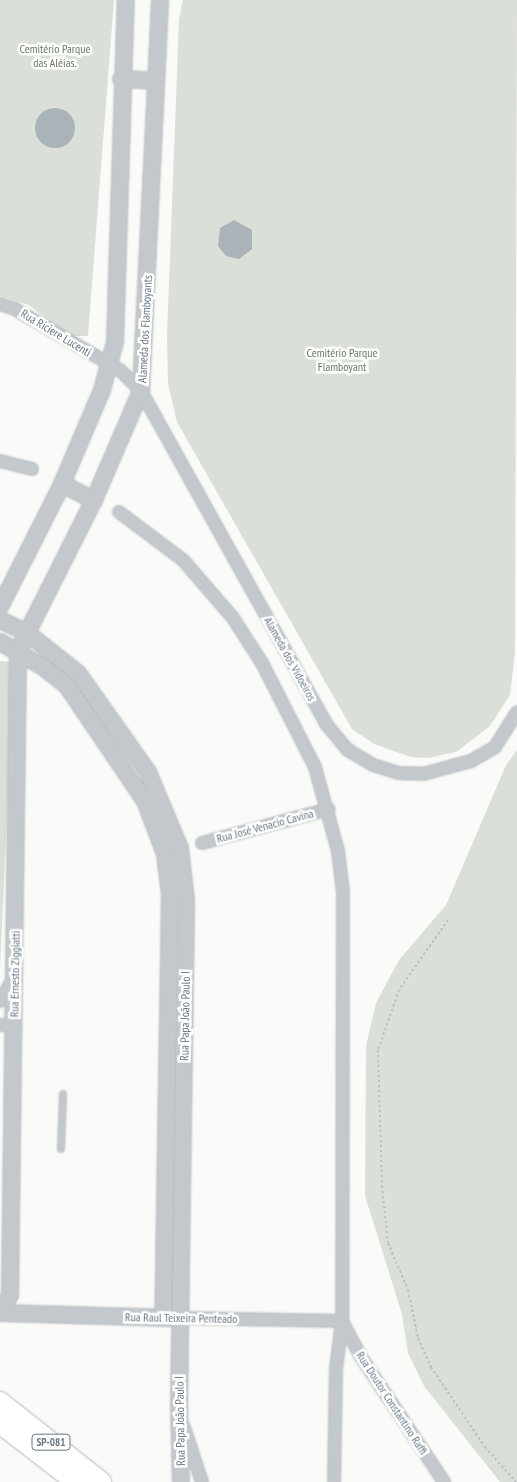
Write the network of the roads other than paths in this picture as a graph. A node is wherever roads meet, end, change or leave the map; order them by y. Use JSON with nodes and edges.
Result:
{"nodes":[{"id":1,"x":126,"y":0,"type":"edge"},
{"id":2,"x":160,"y":0,"type":"edge"},
{"id":3,"x":122,"y":79,"type":"junction"},
{"id":4,"x":156,"y":81,"type":"junction"},
{"id":5,"x":0,"y":304,"type":"edge"},
{"id":6,"x":110,"y":365,"type":"junction"},
{"id":7,"x":141,"y":391,"type":"junction"},
{"id":8,"x":0,"y":461,"type":"edge"},
{"id":9,"x":32,"y":468,"type":"dead end"},
{"id":10,"x":62,"y":484,"type":"junction"},
{"id":11,"x":94,"y":500,"type":"junction"},
{"id":12,"x":119,"y":512,"type":"dead end"},
{"id":13,"x":0,"y":607,"type":"edge"},
{"id":14,"x":0,"y":620,"type":"edge"},
{"id":15,"x":26,"y":632,"type":"junction"},
{"id":16,"x":0,"y":642,"type":"edge"},
{"id":17,"x":18,"y":651,"type":"junction"},
{"id":18,"x":517,"y":712,"type":"edge"},
{"id":19,"x":329,"y":808,"type":"junction"},
{"id":20,"x":202,"y":843,"type":"dead end"},
{"id":21,"x":15,"y":976,"type":"junction"},
{"id":22,"x":0,"y":1000,"type":"edge"},
{"id":23,"x":7,"y":1025,"type":"edge"},
{"id":24,"x":63,"y":1094,"type":"dead end"},
{"id":25,"x":61,"y":1149,"type":"dead end"},
{"id":26,"x":0,"y":1314,"type":"edge"},
{"id":27,"x":163,"y":1318,"type":"junction"},
{"id":28,"x":180,"y":1318,"type":"junction"},
{"id":29,"x":342,"y":1322,"type":"junction"},
{"id":30,"x":0,"y":1402,"type":"edge"},
{"id":31,"x":179,"y":1406,"type":"junction"},
{"id":32,"x":0,"y":1423,"type":"edge"},
{"id":33,"x":76,"y":1482,"type":"edge"},
{"id":34,"x":101,"y":1482,"type":"edge"},
{"id":35,"x":181,"y":1482,"type":"edge"},
{"id":36,"x":202,"y":1482,"type":"edge"},
{"id":37,"x":334,"y":1482,"type":"edge"},
{"id":38,"x":444,"y":1482,"type":"edge"}],
"edges":[{"from":1,"to":3,"type":"street"},
{"from":2,"to":4,"type":"street","name":"Alameda dos Flamboyants"},
{"from":3,"to":4,"type":"street"},
{"from":3,"to":6,"type":"street"},
{"from":4,"to":7,"type":"street","name":"Alameda dos Flamboyants"},
{"from":5,"to":6,"type":"street","name":"Rua Riciere Lucenti"},
{"from":6,"to":7,"type":"street","name":"Rua Riciere Lucenti"},
{"from":6,"to":10,"type":"street"},
{"from":7,"to":11,"type":"street","name":"Alameda dos Flamboyants"},
{"from":7,"to":18,"type":"street","name":"Alameda dos Vidoeiros"},
{"from":8,"to":9,"type":"street"},
{"from":10,"to":11,"type":"street"},
{"from":10,"to":13,"type":"street"},
{"from":11,"to":15,"type":"street","name":"Alameda dos Flamboyants"},
{"from":12,"to":19,"type":"street"},
{"from":14,"to":15,"type":"street","name":"Rua Papa João Paulo I"},
{"from":15,"to":17,"type":"street","name":"Rua Ernesto Ziggiatti"},
{"from":15,"to":28,"type":"street","name":"Rua Papa João Paulo I"},
{"from":16,"to":17,"type":"street","name":"Rua Papa João Paulo I"},
{"from":17,"to":21,"type":"street","name":"Rua Ernesto Ziggiatti"},
{"from":17,"to":27,"type":"street","name":"Rua Papa João Paulo I"},
{"from":19,"to":20,"type":"street","name":"Rua José Venacio Cavina"},
{"from":19,"to":29,"type":"street"},
{"from":21,"to":22,"type":"street"},
{"from":21,"to":23,"type":"street","name":"Rua Ernesto Ziggiatti"},
{"from":23,"to":26,"type":"street","name":"Rua Ernesto Ziggiatti"},
{"from":24,"to":25,"type":"lane"},
{"from":26,"to":27,"type":"street","name":"Rua Raul Teixeira Penteado"},
{"from":27,"to":28,"type":"street","name":"Rua Raul Teixeira Penteado"},
{"from":28,"to":29,"type":"street","name":"Rua Raul Teixeira Penteado"},
{"from":28,"to":31,"type":"street","name":"Rua Papa João Paulo I"},
{"from":29,"to":37,"type":"street"},
{"from":29,"to":38,"type":"street","name":"Rua Doutor Constantino Raffi"},
{"from":30,"to":34,"type":"main road","number":"SP-081"},
{"from":31,"to":35,"type":"street","name":"Rua Papa João Paulo I"},
{"from":31,"to":36,"type":"street"},
{"from":32,"to":33,"type":"main road","number":"SP-081"}]}
